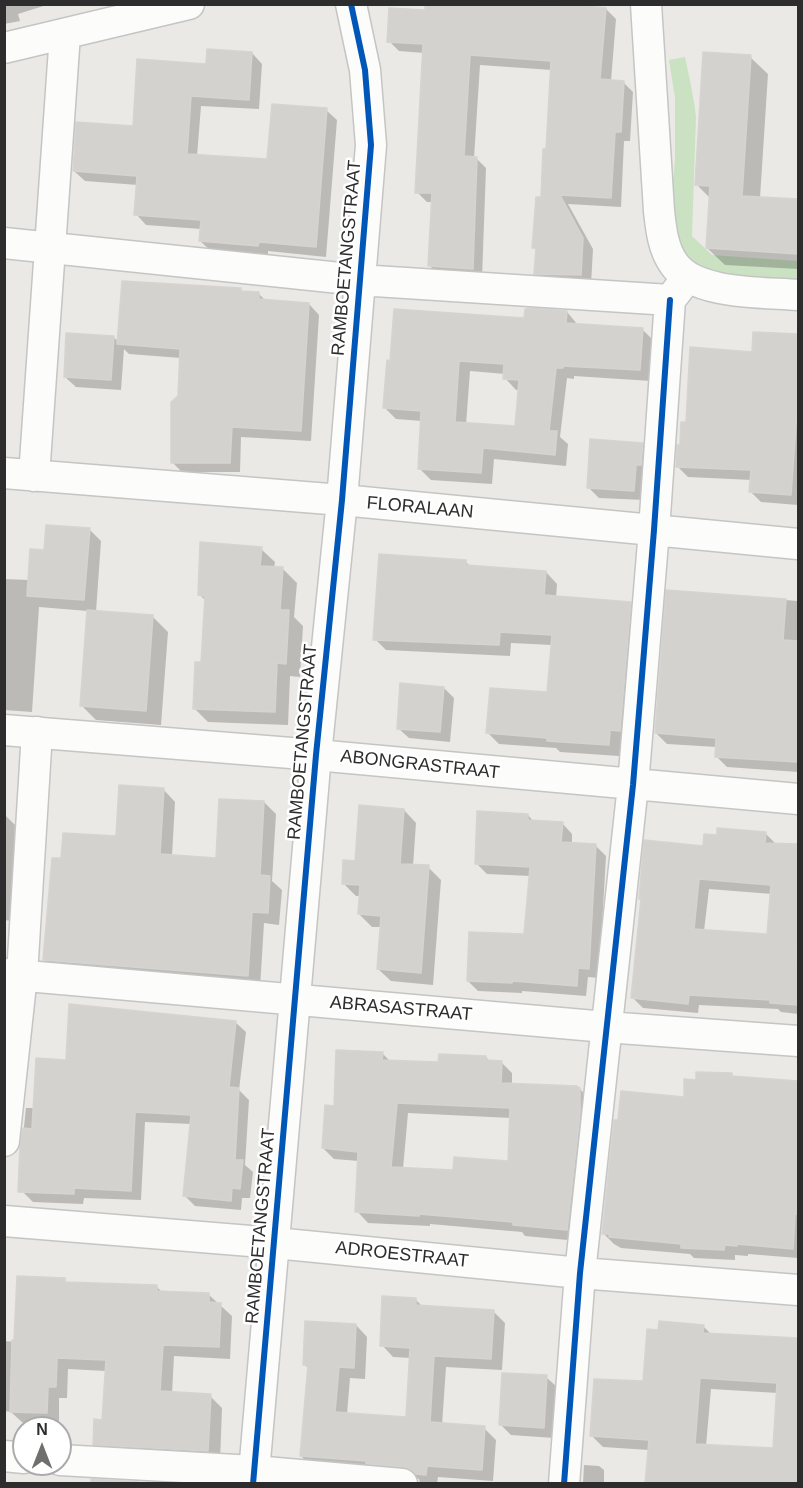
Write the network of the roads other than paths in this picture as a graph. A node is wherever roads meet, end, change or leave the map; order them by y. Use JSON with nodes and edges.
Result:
{"nodes":[{"id":1,"x":189,"y":4,"type":"edge"},
{"id":2,"x":351,"y":4,"type":"edge"},
{"id":3,"x":646,"y":4,"type":"edge"},
{"id":4,"x":65,"y":34,"type":"junction"},
{"id":5,"x":4,"y":48,"type":"edge"},
{"id":6,"x":4,"y":243,"type":"edge"},
{"id":7,"x":50,"y":247,"type":"junction"},
{"id":8,"x":359,"y":280,"type":"junction"},
{"id":9,"x":678,"y":289,"type":"junction"},
{"id":10,"x":798,"y":294,"type":"edge"},
{"id":11,"x":4,"y":473,"type":"edge"},
{"id":12,"x":34,"y":476,"type":"junction"},
{"id":13,"x":342,"y":500,"type":"junction"},
{"id":14,"x":654,"y":530,"type":"junction"},
{"id":15,"x":798,"y":544,"type":"edge"},
{"id":16,"x":4,"y":730,"type":"edge"},
{"id":17,"x":37,"y":732,"type":"junction"},
{"id":18,"x":316,"y":755,"type":"junction"},
{"id":19,"x":633,"y":785,"type":"junction"},
{"id":20,"x":798,"y":799,"type":"edge"},
{"id":21,"x":13,"y":975,"type":"edge"},
{"id":22,"x":296,"y":1000,"type":"junction"},
{"id":23,"x":606,"y":1027,"type":"junction"},
{"id":24,"x":798,"y":1041,"type":"edge"},
{"id":25,"x":4,"y":1141,"type":"edge"},
{"id":26,"x":4,"y":1221,"type":"edge"},
{"id":27,"x":274,"y":1243,"type":"junction"},
{"id":28,"x":580,"y":1273,"type":"junction"},
{"id":29,"x":798,"y":1290,"type":"edge"},
{"id":30,"x":72,"y":1461,"type":"edge"},
{"id":31,"x":253,"y":1477,"type":"edge"},
{"id":32,"x":402,"y":1484,"type":"edge"},
{"id":33,"x":564,"y":1484,"type":"edge"}],
"edges":[{"from":1,"to":4,"type":"street"},
{"from":2,"to":8,"type":"street","name":"RAMBOETANGSTRAAT"},
{"from":3,"to":9,"type":"street"},
{"from":4,"to":5,"type":"street"},
{"from":4,"to":7,"type":"street"},
{"from":6,"to":7,"type":"street"},
{"from":7,"to":8,"type":"street"},
{"from":7,"to":12,"type":"street"},
{"from":8,"to":9,"type":"street"},
{"from":8,"to":13,"type":"street","name":"RAMBOETANGSTRAAT"},
{"from":9,"to":10,"type":"street"},
{"from":9,"to":14,"type":"street"},
{"from":11,"to":12,"type":"street","name":"FLORALAAN"},
{"from":12,"to":13,"type":"street","name":"FLORALAAN"},
{"from":13,"to":14,"type":"street","name":"FLORALAAN"},
{"from":13,"to":18,"type":"street","name":"RAMBOETANGSTRAAT"},
{"from":14,"to":15,"type":"street","name":"FLORALAAN"},
{"from":14,"to":19,"type":"street"},
{"from":16,"to":17,"type":"street","name":"ABONGRASTRAAT"},
{"from":17,"to":18,"type":"street","name":"ABONGRASTRAAT"},
{"from":17,"to":21,"type":"street"},
{"from":18,"to":19,"type":"street","name":"ABONGRASTRAAT"},
{"from":18,"to":22,"type":"street","name":"RAMBOETANGSTRAAT"},
{"from":19,"to":20,"type":"street","name":"ABONGRASTRAAT"},
{"from":19,"to":23,"type":"street"},
{"from":21,"to":22,"type":"street","name":"ABRASASTRAAT"},
{"from":21,"to":25,"type":"street"},
{"from":22,"to":23,"type":"street","name":"ABRASASTRAAT"},
{"from":22,"to":27,"type":"street","name":"RAMBOETANGSTRAAT"},
{"from":23,"to":24,"type":"street","name":"ABRASASTRAAT"},
{"from":23,"to":28,"type":"street"},
{"from":26,"to":27,"type":"street","name":"ADROESTRAAT"},
{"from":27,"to":28,"type":"street","name":"ADROESTRAAT"},
{"from":27,"to":31,"type":"street","name":"RAMBOETANGSTRAAT"},
{"from":28,"to":29,"type":"street","name":"ADROESTRAAT"},
{"from":28,"to":33,"type":"street"},
{"from":30,"to":31,"type":"street"},
{"from":31,"to":32,"type":"street"}]}
